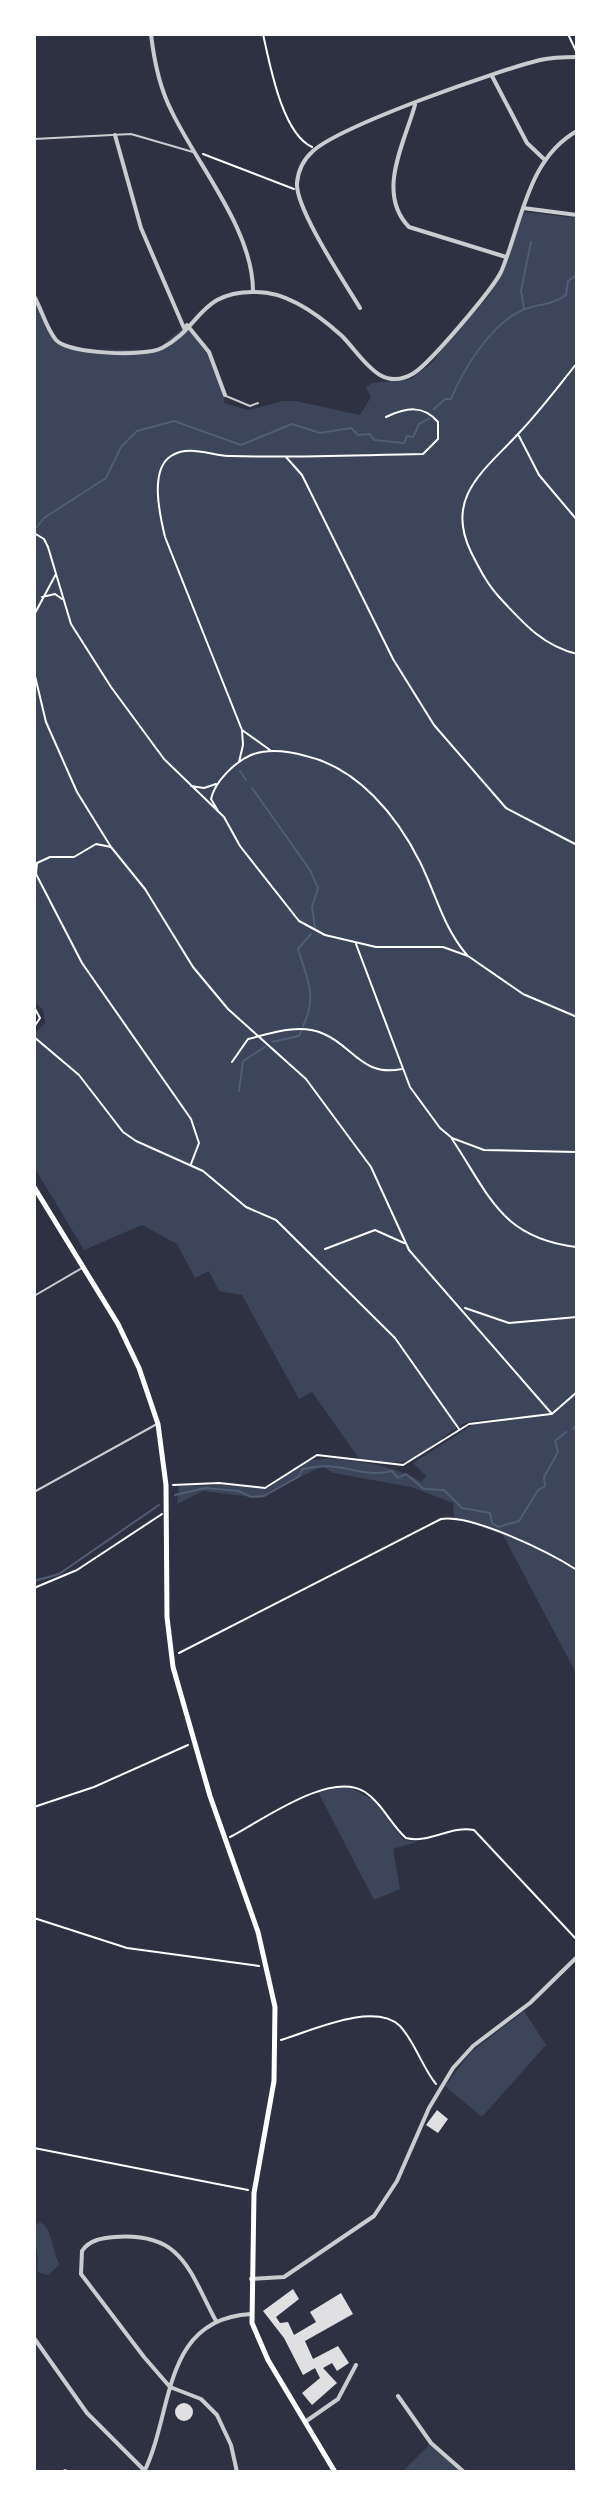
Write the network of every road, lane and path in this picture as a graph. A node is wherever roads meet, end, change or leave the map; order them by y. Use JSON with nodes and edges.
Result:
{"nodes":[{"id":1,"x":151,"y":34,"type":"edge"},
{"id":2,"x":263,"y":34,"type":"edge"},
{"id":3,"x":568,"y":34,"type":"edge"},
{"id":4,"x":577,"y":55,"type":"edge"},
{"id":5,"x":492,"y":76,"type":"junction"},
{"id":6,"x":415,"y":105,"type":"junction"},
{"id":7,"x":577,"y":131,"type":"edge"},
{"id":8,"x":115,"y":135,"type":"junction"},
{"id":9,"x":34,"y":139,"type":"edge"},
{"id":10,"x":315,"y":149,"type":"junction"},
{"id":11,"x":194,"y":152,"type":"junction"},
{"id":12,"x":545,"y":160,"type":"junction"},
{"id":13,"x":297,"y":190,"type":"junction"},
{"id":14,"x":523,"y":208,"type":"junction"},
{"id":15,"x":577,"y":215,"type":"edge"},
{"id":16,"x":506,"y":257,"type":"junction"},
{"id":17,"x":253,"y":291,"type":"junction"},
{"id":18,"x":34,"y":296,"type":"edge"},
{"id":19,"x":360,"y":308,"type":"dead end"},
{"id":20,"x":185,"y":326,"type":"junction"},
{"id":21,"x":577,"y":363,"type":"edge"},
{"id":22,"x":225,"y":395,"type":"joint"},
{"id":23,"x":258,"y":403,"type":"dead end"},
{"id":24,"x":386,"y":417,"type":"dead end"},
{"id":25,"x":518,"y":434,"type":"junction"},
{"id":26,"x":286,"y":457,"type":"junction"},
{"id":27,"x":577,"y":520,"type":"edge"},
{"id":28,"x":34,"y":533,"type":"edge"},
{"id":29,"x":57,"y":573,"type":"junction"},
{"id":30,"x":41,"y":597,"type":"junction"},
{"id":31,"x":62,"y":599,"type":"junction"},
{"id":32,"x":34,"y":615,"type":"edge"},
{"id":33,"x":577,"y":654,"type":"edge"},
{"id":34,"x":34,"y":672,"type":"edge"},
{"id":35,"x":242,"y":730,"type":"junction"},
{"id":36,"x":271,"y":750,"type":"junction"},
{"id":37,"x":239,"y":762,"type":"junction"},
{"id":38,"x":220,"y":781,"type":"junction"},
{"id":39,"x":186,"y":784,"type":"junction"},
{"id":40,"x":224,"y":817,"type":"junction"},
{"id":41,"x":577,"y":845,"type":"edge"},
{"id":42,"x":111,"y":847,"type":"junction"},
{"id":43,"x":356,"y":943,"type":"junction"},
{"id":44,"x":468,"y":956,"type":"junction"},
{"id":45,"x":34,"y":1007,"type":"edge"},
{"id":46,"x":577,"y":1017,"type":"edge"},
{"id":47,"x":34,"y":1027,"type":"edge"},
{"id":48,"x":261,"y":1036,"type":"junction"},
{"id":49,"x":34,"y":1037,"type":"edge"},
{"id":50,"x":232,"y":1062,"type":"dead end"},
{"id":51,"x":403,"y":1069,"type":"junction"},
{"id":52,"x":452,"y":1138,"type":"junction"},
{"id":53,"x":577,"y":1152,"type":"edge"},
{"id":54,"x":190,"y":1165,"type":"junction"},
{"id":55,"x":34,"y":1187,"type":"edge"},
{"id":56,"x":405,"y":1243,"type":"junction"},
{"id":57,"x":577,"y":1247,"type":"edge"},
{"id":58,"x":325,"y":1249,"type":"dead end"},
{"id":59,"x":83,"y":1268,"type":"junction"},
{"id":60,"x":34,"y":1296,"type":"edge"},
{"id":61,"x":462,"y":1307,"type":"junction"},
{"id":62,"x":577,"y":1317,"type":"edge"},
{"id":63,"x":577,"y":1392,"type":"edge"},
{"id":64,"x":552,"y":1414,"type":"junction"},
{"id":65,"x":158,"y":1424,"type":"junction"},
{"id":66,"x":459,"y":1429,"type":"junction"},
{"id":67,"x":173,"y":1485,"type":"dead end"},
{"id":68,"x":34,"y":1492,"type":"edge"},
{"id":69,"x":166,"y":1512,"type":"junction"},
{"id":70,"x":577,"y":1570,"type":"edge"},
{"id":71,"x":34,"y":1588,"type":"edge"},
{"id":72,"x":178,"y":1654,"type":"dead end"},
{"id":73,"x":193,"y":1743,"type":"junction"},
{"id":74,"x":34,"y":1807,"type":"edge"},
{"id":75,"x":225,"y":1839,"type":"junction"},
{"id":76,"x":34,"y":1918,"type":"edge"},
{"id":77,"x":577,"y":1940,"type":"edge"},
{"id":78,"x":577,"y":1957,"type":"edge"},
{"id":79,"x":268,"y":1967,"type":"junction"},
{"id":80,"x":276,"y":2041,"type":"junction"},
{"id":81,"x":440,"y":2088,"type":"junction"},
{"id":82,"x":34,"y":2148,"type":"edge"},
{"id":83,"x":254,"y":2193,"type":"junction"},
{"id":84,"x":251,"y":2279,"type":"junction"},
{"id":85,"x":251,"y":2314,"type":"junction"},
{"id":86,"x":216,"y":2321,"type":"junction"},
{"id":87,"x":34,"y":2338,"type":"edge"},
{"id":88,"x":356,"y":2365,"type":"dead end"},
{"id":89,"x":170,"y":2387,"type":"junction"},
{"id":90,"x":398,"y":2396,"type":"dead end"},
{"id":91,"x":305,"y":2422,"type":"junction"},
{"id":92,"x":145,"y":2472,"type":"edge"},
{"id":93,"x":237,"y":2472,"type":"edge"},
{"id":94,"x":335,"y":2472,"type":"edge"},
{"id":95,"x":464,"y":2472,"type":"edge"}],
"edges":[{"from":1,"to":11,"type":"street"},
{"from":2,"to":10,"type":"path"},
{"from":3,"to":4,"type":"path"},
{"from":4,"to":5,"type":"street"},
{"from":5,"to":6,"type":"street"},
{"from":5,"to":12,"type":"street"},
{"from":6,"to":10,"type":"street"},
{"from":6,"to":16,"type":"street"},
{"from":7,"to":12,"type":"street"},
{"from":8,"to":9,"type":"lane"},
{"from":8,"to":11,"type":"lane"},
{"from":8,"to":20,"type":"street"},
{"from":10,"to":13,"type":"street"},
{"from":11,"to":13,"type":"path"},
{"from":11,"to":17,"type":"street"},
{"from":12,"to":14,"type":"street"},
{"from":13,"to":19,"type":"street"},
{"from":14,"to":15,"type":"street"},
{"from":14,"to":16,"type":"street"},
{"from":16,"to":17,"type":"street"},
{"from":17,"to":20,"type":"street"},
{"from":18,"to":20,"type":"street"},
{"from":20,"to":22,"type":"street"},
{"from":21,"to":25,"type":"path"},
{"from":22,"to":23,"type":"lane"},
{"from":24,"to":26,"type":"path"},
{"from":25,"to":27,"type":"path"},
{"from":25,"to":33,"type":"path"},
{"from":26,"to":35,"type":"path"},
{"from":26,"to":41,"type":"path"},
{"from":28,"to":29,"type":"path"},
{"from":29,"to":30,"type":"path"},
{"from":29,"to":31,"type":"path"},
{"from":30,"to":31,"type":"path"},
{"from":30,"to":32,"type":"path"},
{"from":31,"to":39,"type":"path"},
{"from":34,"to":42,"type":"path"},
{"from":35,"to":36,"type":"path"},
{"from":35,"to":37,"type":"path"},
{"from":36,"to":37,"type":"path"},
{"from":36,"to":44,"type":"path"},
{"from":37,"to":38,"type":"path"},
{"from":38,"to":39,"type":"path"},
{"from":38,"to":40,"type":"path"},
{"from":39,"to":40,"type":"path"},
{"from":40,"to":43,"type":"path"},
{"from":42,"to":48,"type":"path"},
{"from":42,"to":54,"type":"path"},
{"from":43,"to":44,"type":"path"},
{"from":43,"to":51,"type":"path"},
{"from":44,"to":46,"type":"path"},
{"from":45,"to":47,"type":"path"},
{"from":48,"to":50,"type":"path"},
{"from":48,"to":51,"type":"path"},
{"from":48,"to":56,"type":"path"},
{"from":49,"to":54,"type":"path"},
{"from":51,"to":52,"type":"path"},
{"from":52,"to":53,"type":"path"},
{"from":52,"to":57,"type":"path"},
{"from":54,"to":66,"type":"path"},
{"from":55,"to":59,"type":"main road"},
{"from":56,"to":58,"type":"path"},
{"from":56,"to":61,"type":"path"},
{"from":59,"to":60,"type":"lane"},
{"from":59,"to":65,"type":"main road"},
{"from":61,"to":62,"type":"path"},
{"from":61,"to":64,"type":"path"},
{"from":63,"to":64,"type":"path"},
{"from":64,"to":66,"type":"path"},
{"from":65,"to":68,"type":"lane"},
{"from":65,"to":69,"type":"main road"},
{"from":66,"to":67,"type":"path"},
{"from":69,"to":71,"type":"path"},
{"from":69,"to":73,"type":"main road"},
{"from":70,"to":72,"type":"path"},
{"from":73,"to":74,"type":"path"},
{"from":73,"to":75,"type":"main road"},
{"from":75,"to":77,"type":"path"},
{"from":75,"to":79,"type":"main road"},
{"from":76,"to":79,"type":"path"},
{"from":78,"to":81,"type":"street"},
{"from":79,"to":80,"type":"main road"},
{"from":80,"to":81,"type":"path"},
{"from":80,"to":83,"type":"main road"},
{"from":81,"to":84,"type":"street"},
{"from":82,"to":83,"type":"path"},
{"from":83,"to":84,"type":"main road"},
{"from":84,"to":85,"type":"main road"},
{"from":85,"to":86,"type":"street"},
{"from":85,"to":91,"type":"main road"},
{"from":86,"to":89,"type":"street"},
{"from":86,"to":89,"type":"street"},
{"from":87,"to":92,"type":"street"},
{"from":88,"to":91,"type":"street"},
{"from":89,"to":92,"type":"street"},
{"from":89,"to":93,"type":"street"},
{"from":90,"to":95,"type":"street"},
{"from":91,"to":94,"type":"main road"}]}
